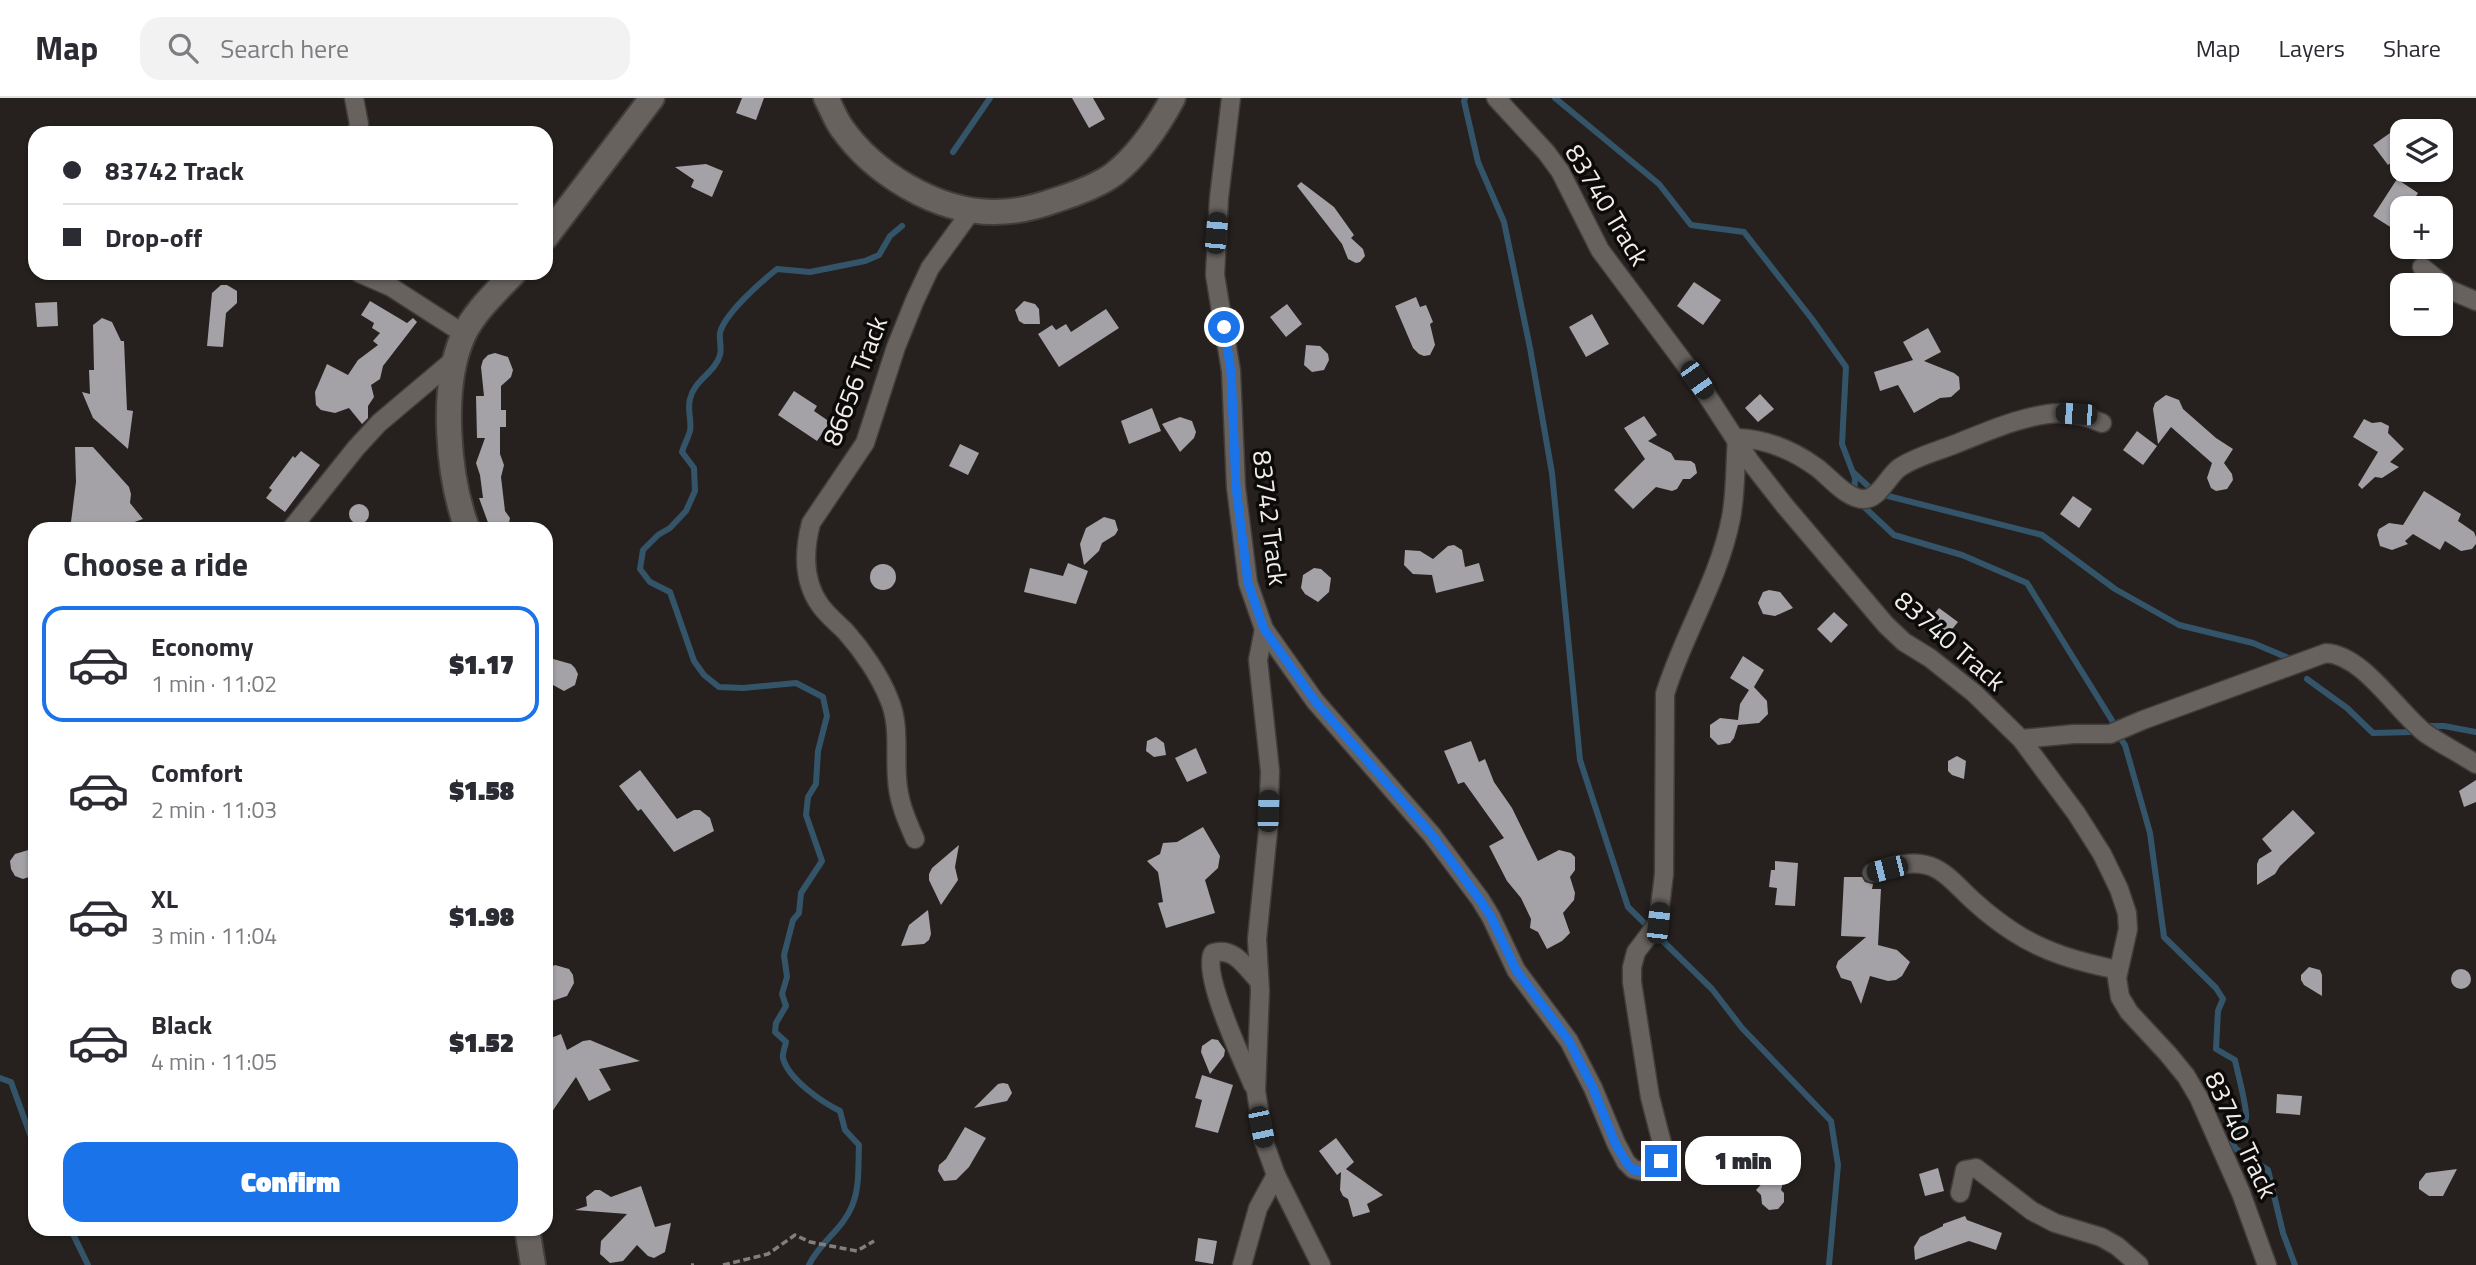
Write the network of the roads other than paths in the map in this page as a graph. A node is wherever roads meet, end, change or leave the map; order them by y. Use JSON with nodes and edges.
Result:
{"nodes":[{"id":1,"x":354,"y":98,"type":"edge"},
{"id":2,"x":652,"y":98,"type":"edge"},
{"id":3,"x":826,"y":98,"type":"edge"},
{"id":4,"x":1172,"y":98,"type":"edge"},
{"id":5,"x":1231,"y":98,"type":"edge"},
{"id":6,"x":1496,"y":98,"type":"edge"},
{"id":7,"x":359,"y":126,"type":"edge"},
{"id":8,"x":972,"y":210,"type":"junction"},
{"id":9,"x":553,"y":228,"type":"edge"},
{"id":10,"x":2422,"y":267,"type":"dead end"},
{"id":11,"x":374,"y":280,"type":"edge"},
{"id":12,"x":508,"y":280,"type":"edge"},
{"id":13,"x":2476,"y":301,"type":"edge"},
{"id":14,"x":464,"y":334,"type":"junction"},
{"id":15,"x":456,"y":358,"type":"junction"},
{"id":16,"x":2102,"y":423,"type":"dead end"},
{"id":17,"x":1737,"y":438,"type":"junction"},
{"id":18,"x":297,"y":522,"type":"edge"},
{"id":19,"x":465,"y":522,"type":"edge"},
{"id":20,"x":1264,"y":629,"type":"junction"},
{"id":21,"x":2021,"y":739,"type":"junction"},
{"id":22,"x":2476,"y":764,"type":"edge"},
{"id":23,"x":915,"y":839,"type":"dead end"},
{"id":24,"x":1872,"y":873,"type":"dead end"},
{"id":25,"x":2118,"y":970,"type":"junction"},
{"id":26,"x":1259,"y":981,"type":"junction"},
{"id":27,"x":1256,"y":1091,"type":"junction"},
{"id":28,"x":1276,"y":1175,"type":"junction"},
{"id":29,"x":1960,"y":1193,"type":"dead end"},
{"id":30,"x":528,"y":1236,"type":"edge"},
{"id":31,"x":533,"y":1265,"type":"edge"},
{"id":32,"x":1242,"y":1265,"type":"edge"},
{"id":33,"x":1321,"y":1265,"type":"edge"},
{"id":34,"x":2139,"y":1265,"type":"edge"},
{"id":35,"x":2267,"y":1265,"type":"edge"}],
"edges":[{"from":1,"to":7,"type":"street"},
{"from":2,"to":9,"type":"street"},
{"from":3,"to":8,"type":"street"},
{"from":4,"to":8,"type":"street"},
{"from":5,"to":20,"type":"street","name":"83742 Track"},
{"from":6,"to":17,"type":"street","name":"83740 Track"},
{"from":8,"to":23,"type":"street","name":"86656 Track"},
{"from":10,"to":13,"type":"street"},
{"from":11,"to":14,"type":"street"},
{"from":12,"to":14,"type":"street"},
{"from":14,"to":15,"type":"street"},
{"from":15,"to":18,"type":"street"},
{"from":15,"to":19,"type":"street"},
{"from":16,"to":17,"type":"street"},
{"from":17,"to":20,"type":"street"},
{"from":17,"to":21,"type":"street","name":"83740 Track"},
{"from":20,"to":26,"type":"street","name":"83742 Track"},
{"from":21,"to":22,"type":"street"},
{"from":21,"to":25,"type":"street","name":"83740 Track"},
{"from":24,"to":25,"type":"street"},
{"from":25,"to":35,"type":"street","name":"83740 Track"},
{"from":26,"to":27,"type":"street","name":"83742 Track"},
{"from":26,"to":27,"type":"street"},
{"from":27,"to":28,"type":"street","name":"83742 Track"},
{"from":28,"to":32,"type":"street"},
{"from":28,"to":33,"type":"street","name":"83742 Track"},
{"from":29,"to":34,"type":"street"},
{"from":30,"to":31,"type":"street"}]}
